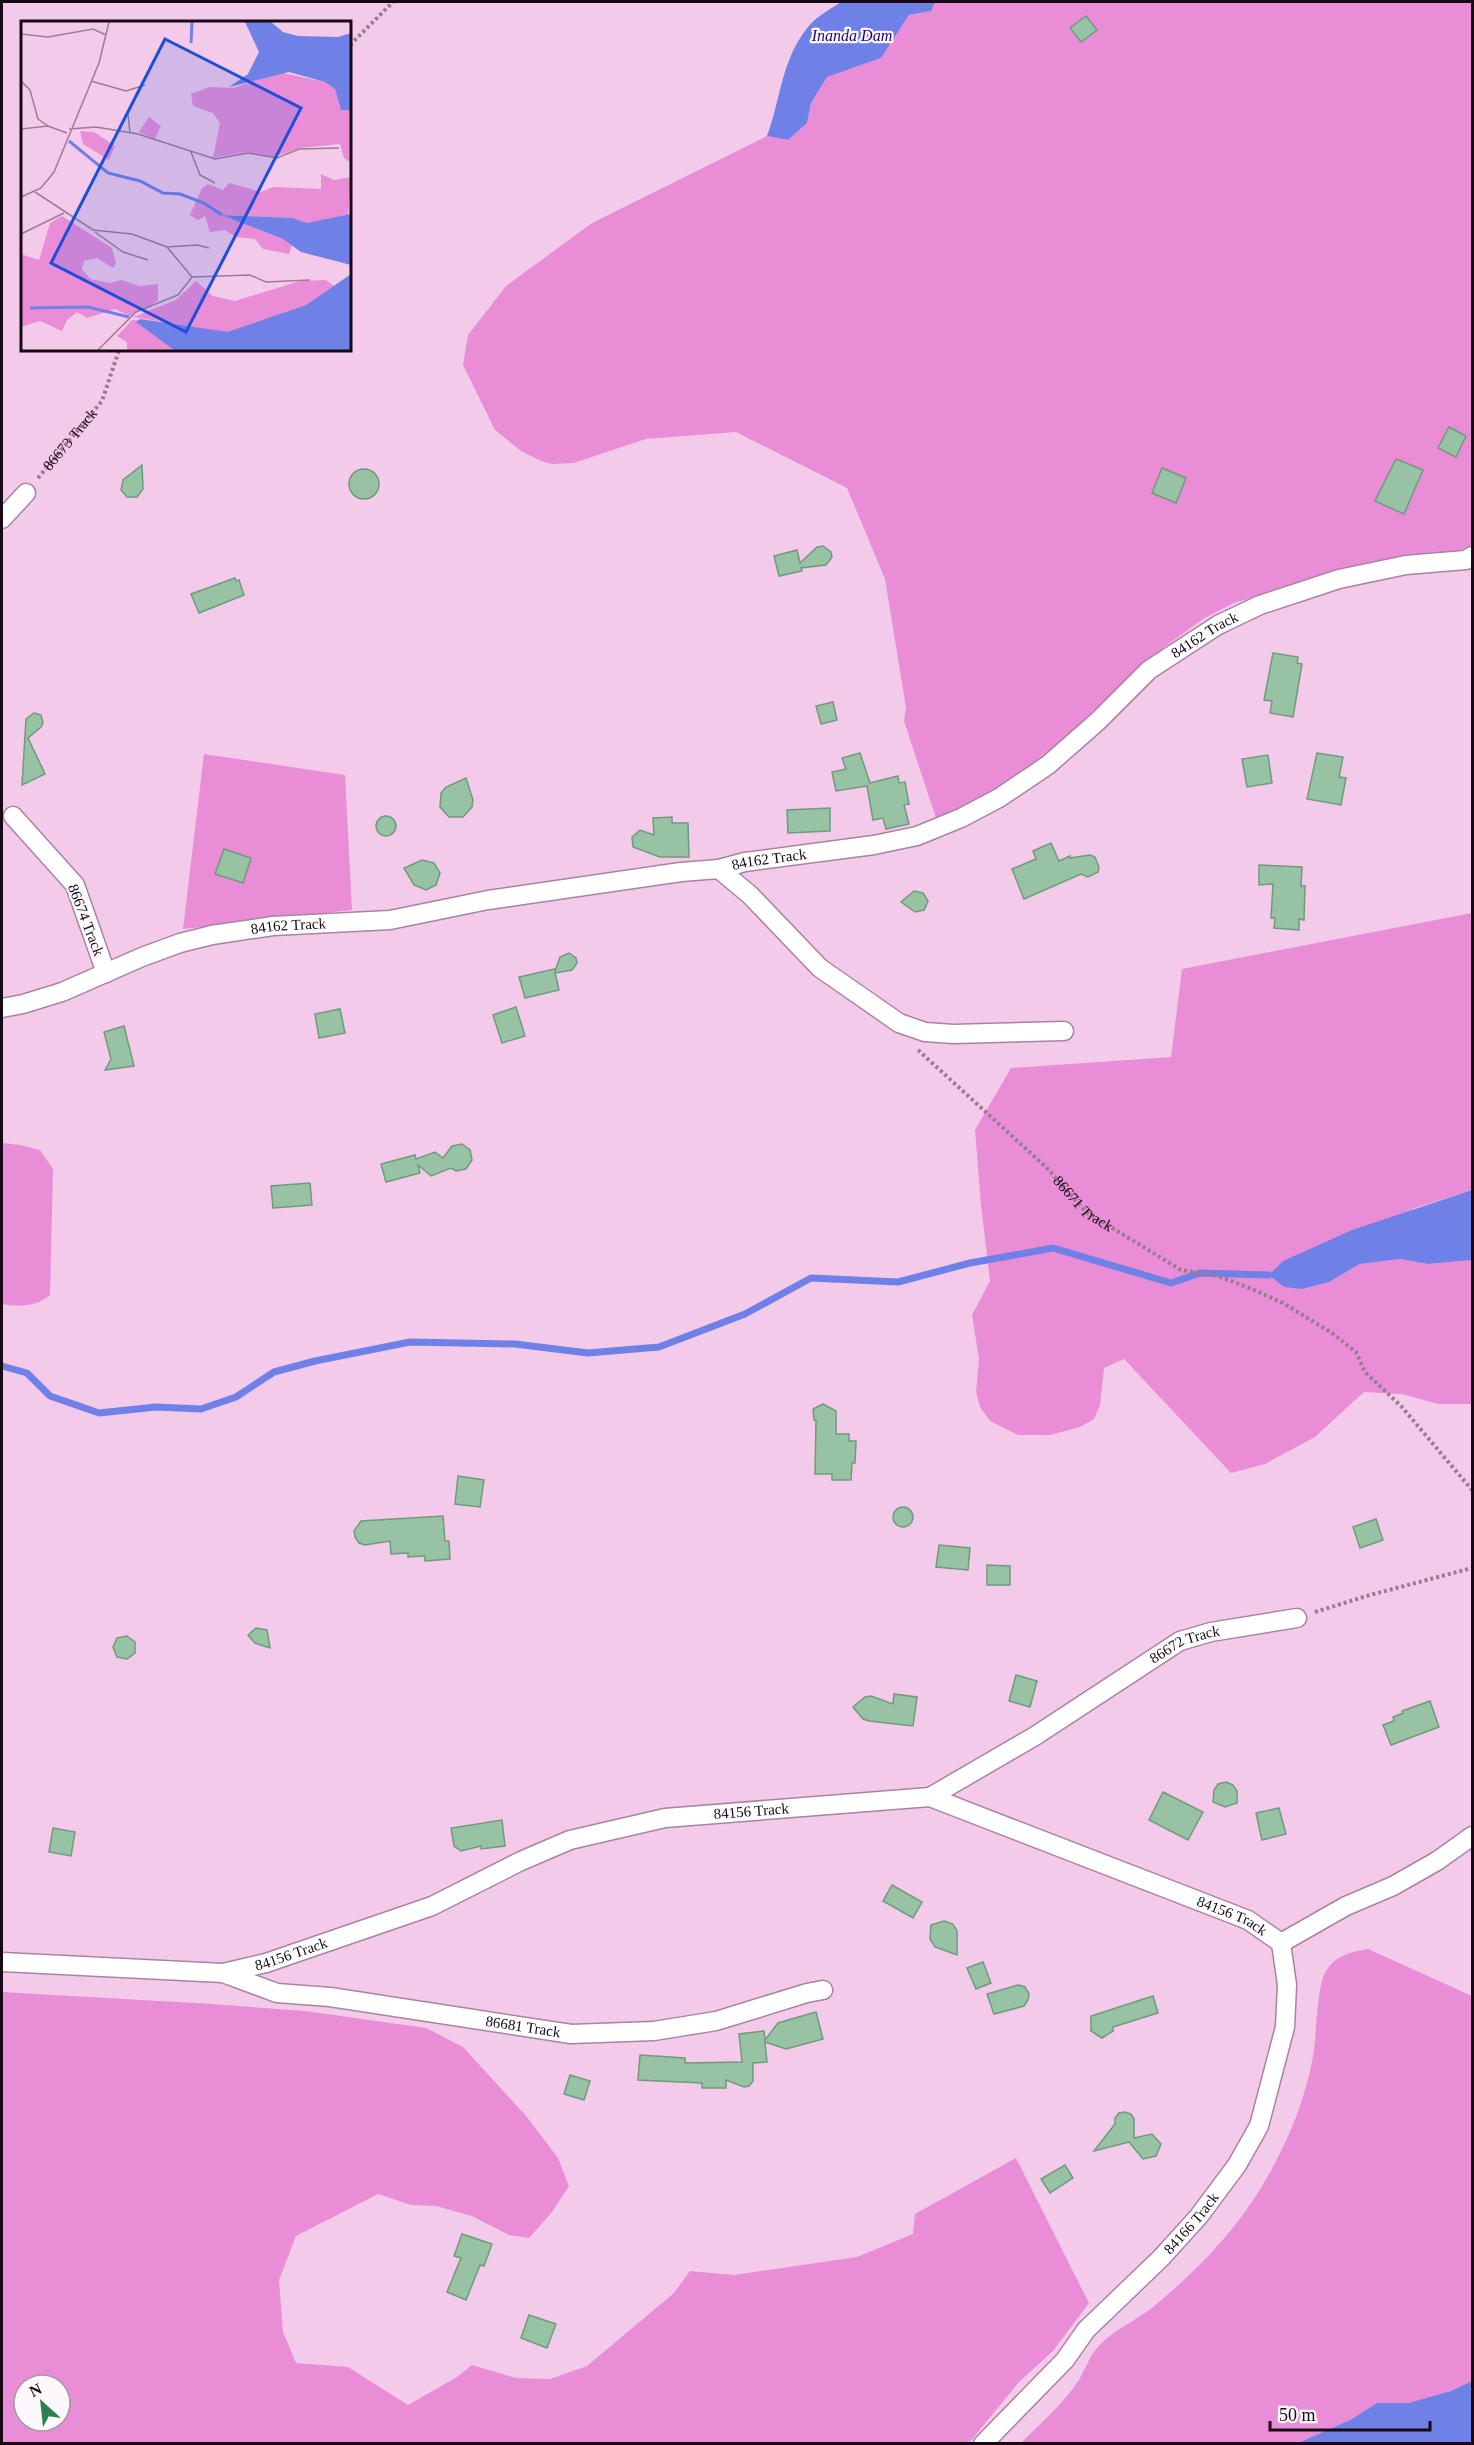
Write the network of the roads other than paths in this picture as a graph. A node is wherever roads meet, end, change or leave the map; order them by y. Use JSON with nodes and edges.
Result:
{"nodes":[{"id":1,"x":26,"y":493,"type":"road end"},
{"id":2,"x":2,"y":519,"type":"edge"},
{"id":3,"x":1473,"y":556,"type":"edge"},
{"id":4,"x":13,"y":816,"type":"dead end"},
{"id":5,"x":719,"y":869,"type":"junction"},
{"id":6,"x":106,"y":974,"type":"junction"},
{"id":7,"x":2,"y":1008,"type":"edge"},
{"id":8,"x":1064,"y":1030,"type":"dead end"},
{"id":9,"x":1297,"y":1618,"type":"road end"},
{"id":10,"x":930,"y":1797,"type":"junction"},
{"id":11,"x":1473,"y":1836,"type":"edge"},
{"id":12,"x":1281,"y":1943,"type":"junction"},
{"id":13,"x":2,"y":1962,"type":"edge"},
{"id":14,"x":223,"y":1973,"type":"junction"},
{"id":15,"x":823,"y":1990,"type":"dead end"},
{"id":16,"x":983,"y":2444,"type":"edge"}],
"edges":[{"from":1,"to":2,"type":"street"},
{"from":3,"to":5,"type":"street","name":"84162 Track"},
{"from":4,"to":6,"type":"street","name":"86674 Track"},
{"from":5,"to":6,"type":"street","name":"84162 Track"},
{"from":5,"to":8,"type":"street"},
{"from":6,"to":7,"type":"street","name":"84162 Track"},
{"from":9,"to":10,"type":"street","name":"86672 Track"},
{"from":10,"to":12,"type":"street","name":"84156 Track"},
{"from":10,"to":14,"type":"street","name":"84156 Track"},
{"from":11,"to":12,"type":"street","name":"84156 Track"},
{"from":12,"to":16,"type":"street","name":"84166 Track"},
{"from":13,"to":14,"type":"street","name":"84156 Track"},
{"from":14,"to":15,"type":"street","name":"86681 Track"}]}
